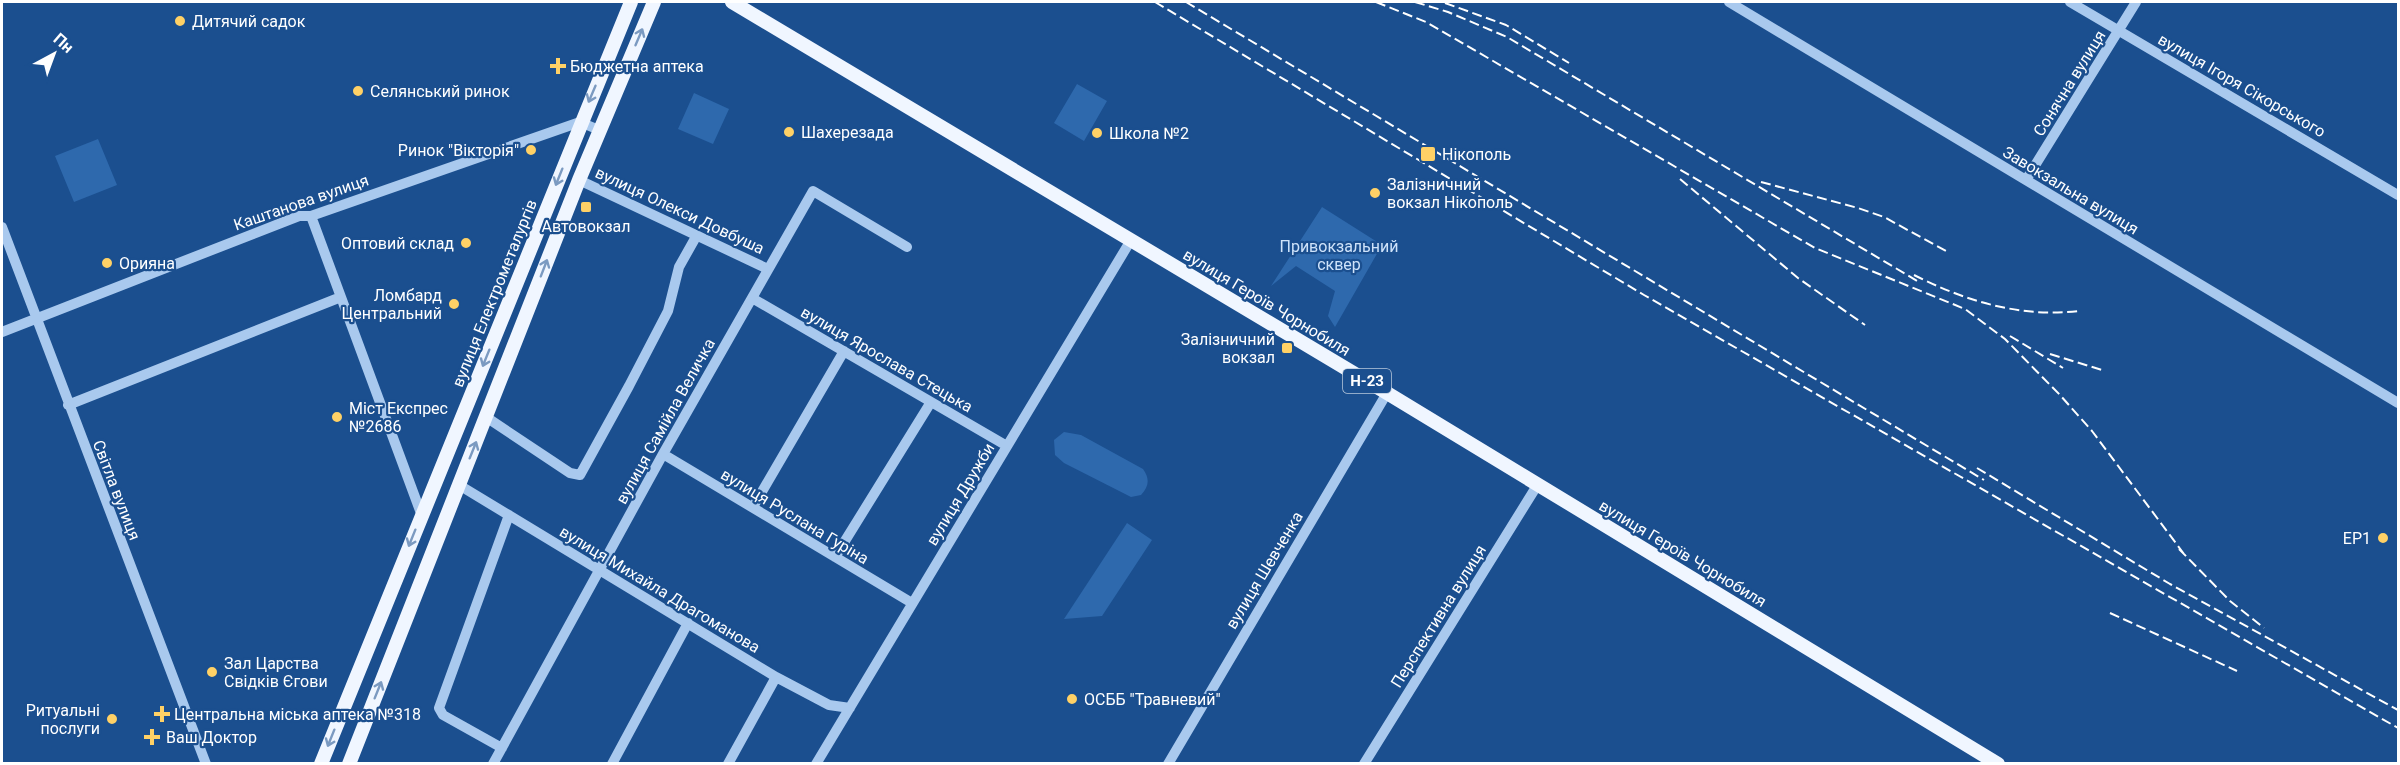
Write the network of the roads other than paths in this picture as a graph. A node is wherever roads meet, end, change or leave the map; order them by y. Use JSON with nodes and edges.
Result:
{"nodes":[{"id":1,"x":631,"y":2,"type":"edge"},
{"id":2,"x":654,"y":2,"type":"edge"},
{"id":3,"x":732,"y":2,"type":"edge"},
{"id":4,"x":1729,"y":2,"type":"edge"},
{"id":5,"x":2070,"y":2,"type":"edge"},
{"id":6,"x":2136,"y":2,"type":"edge"},
{"id":7,"x":2119,"y":31,"type":"junction"},
{"id":8,"x":580,"y":122,"type":"junction"},
{"id":9,"x":599,"y":130,"type":"junction"},
{"id":10,"x":579,"y":180,"type":"junction"},
{"id":11,"x":2026,"y":180,"type":"junction"},
{"id":12,"x":2398,"y":195,"type":"edge"},
{"id":13,"x":311,"y":216,"type":"junction"},
{"id":14,"x":2,"y":227,"type":"edge"},
{"id":15,"x":697,"y":235,"type":"junction"},
{"id":16,"x":1131,"y":240,"type":"junction"},
{"id":17,"x":907,"y":247,"type":"dead end"},
{"id":18,"x":768,"y":268,"type":"junction"},
{"id":19,"x":341,"y":297,"type":"junction"},
{"id":20,"x":752,"y":298,"type":"junction"},
{"id":21,"x":37,"y":317,"type":"junction"},
{"id":22,"x":2,"y":332,"type":"edge"},
{"id":23,"x":844,"y":351,"type":"junction"},
{"id":24,"x":1387,"y":393,"type":"junction"},
{"id":25,"x":931,"y":402,"type":"junction"},
{"id":26,"x":2398,"y":403,"type":"edge"},
{"id":27,"x":68,"y":405,"type":"junction"},
{"id":28,"x":486,"y":417,"type":"junction"},
{"id":29,"x":1007,"y":447,"type":"junction"},
{"id":30,"x":663,"y":453,"type":"junction"},
{"id":31,"x":1538,"y":484,"type":"junction"},
{"id":32,"x":459,"y":485,"type":"junction"},
{"id":33,"x":753,"y":507,"type":"junction"},
{"id":34,"x":422,"y":516,"type":"junction"},
{"id":35,"x":509,"y":516,"type":"junction"},
{"id":36,"x":835,"y":557,"type":"junction"},
{"id":37,"x":600,"y":571,"type":"junction"},
{"id":38,"x":912,"y":603,"type":"junction"},
{"id":39,"x":688,"y":624,"type":"junction"},
{"id":40,"x":776,"y":677,"type":"junction"},
{"id":41,"x":850,"y":708,"type":"junction"},
{"id":42,"x":502,"y":748,"type":"junction"},
{"id":43,"x":206,"y":764,"type":"edge"},
{"id":44,"x":321,"y":764,"type":"edge"},
{"id":45,"x":349,"y":764,"type":"edge"},
{"id":46,"x":493,"y":764,"type":"edge"},
{"id":47,"x":612,"y":764,"type":"edge"},
{"id":48,"x":728,"y":764,"type":"edge"},
{"id":49,"x":816,"y":764,"type":"edge"},
{"id":50,"x":1168,"y":764,"type":"edge"},
{"id":51,"x":1364,"y":764,"type":"edge"},
{"id":52,"x":1998,"y":764,"type":"edge"}],
"edges":[{"from":1,"to":8,"type":"main road","name":"вулиця Електрометалургів","one_way":true},
{"from":9,"to":2,"type":"main road","one_way":true},
{"from":3,"to":16,"type":"main road","name":"вулиця Героїв Чорнобиля","number":"Н-23"},
{"from":4,"to":11,"type":"street","name":"Завокзальна вулиця"},
{"from":5,"to":7,"type":"street","name":"вулиця Ігоря Сікорського"},
{"from":6,"to":7,"type":"street","name":"Сонячна вулиця"},
{"from":7,"to":11,"type":"street","name":"Сонячна вулиця"},
{"from":7,"to":12,"type":"street","name":"вулиця Ігоря Сікорського"},
{"from":8,"to":9,"type":"street"},
{"from":8,"to":13,"type":"street","name":"Каштанова вулиця"},
{"from":8,"to":34,"type":"main road","name":"вулиця Електрометалургів","one_way":true},
{"from":9,"to":10,"type":"main road"},
{"from":10,"to":15,"type":"street","name":"вулиця Олекси Довбуша"},
{"from":28,"to":10,"type":"main road","one_way":true},
{"from":11,"to":26,"type":"street","name":"Завокзальна вулиця"},
{"from":13,"to":19,"type":"street"},
{"from":13,"to":21,"type":"street","name":"Каштанова вулиця"},
{"from":14,"to":21,"type":"street","name":"Світла вулиця"},
{"from":15,"to":18,"type":"street","name":"вулиця Олекси Довбуша"},
{"from":15,"to":28,"type":"street"},
{"from":16,"to":24,"type":"main road","name":"вулиця Героїв Чорнобиля","number":"Н-23"},
{"from":16,"to":29,"type":"street","name":"вулиця Дружби"},
{"from":17,"to":18,"type":"street","name":"вулиця Самійла Величка"},
{"from":18,"to":20,"type":"street","name":"вулиця Самійла Величка"},
{"from":19,"to":27,"type":"street"},
{"from":19,"to":34,"type":"street"},
{"from":20,"to":23,"type":"street","name":"вулиця Ярослава Стецька"},
{"from":20,"to":30,"type":"street","name":"вулиця Самійла Величка"},
{"from":21,"to":22,"type":"street","name":"Каштанова вулиця"},
{"from":21,"to":27,"type":"street","name":"Світла вулиця"},
{"from":23,"to":25,"type":"street","name":"вулиця Ярослава Стецька"},
{"from":23,"to":33,"type":"street"},
{"from":24,"to":31,"type":"main road","name":"вулиця Героїв Чорнобиля","number":"Н-23"},
{"from":24,"to":50,"type":"street","name":"вулиця Шевченка"},
{"from":25,"to":29,"type":"street","name":"вулиця Ярослава Стецька"},
{"from":25,"to":36,"type":"street"},
{"from":27,"to":43,"type":"street","name":"Світла вулиця"},
{"from":32,"to":28,"type":"main road","one_way":true},
{"from":29,"to":38,"type":"street","name":"вулиця Дружби"},
{"from":30,"to":33,"type":"street","name":"вулиця Руслана Гуріна"},
{"from":30,"to":37,"type":"street","name":"вулиця Самійла Величка"},
{"from":31,"to":51,"type":"street","name":"Перспективна вулиця"},
{"from":31,"to":52,"type":"main road","name":"вулиця Героїв Чорнобиля","number":"Н-23"},
{"from":32,"to":35,"type":"street","name":"вулиця Михайла Драгоманова"},
{"from":45,"to":32,"type":"main road","one_way":true},
{"from":33,"to":36,"type":"street","name":"вулиця Руслана Гуріна"},
{"from":34,"to":44,"type":"main road","name":"вулиця Електрометалургів","one_way":true},
{"from":35,"to":37,"type":"street","name":"вулиця Михайла Драгоманова"},
{"from":35,"to":42,"type":"street"},
{"from":36,"to":38,"type":"street","name":"вулиця Руслана Гуріна"},
{"from":37,"to":39,"type":"street","name":"вулиця Михайла Драгоманова"},
{"from":37,"to":42,"type":"street","name":"вулиця Самійла Величка"},
{"from":38,"to":41,"type":"street","name":"вулиця Дружби"},
{"from":39,"to":40,"type":"street","name":"вулиця Михайла Драгоманова"},
{"from":39,"to":47,"type":"street"},
{"from":40,"to":41,"type":"street","name":"вулиця Михайла Драгоманова"},
{"from":40,"to":48,"type":"street"},
{"from":41,"to":49,"type":"street","name":"вулиця Дружби"},
{"from":42,"to":46,"type":"street","name":"вулиця Самійла Величка"}]}
